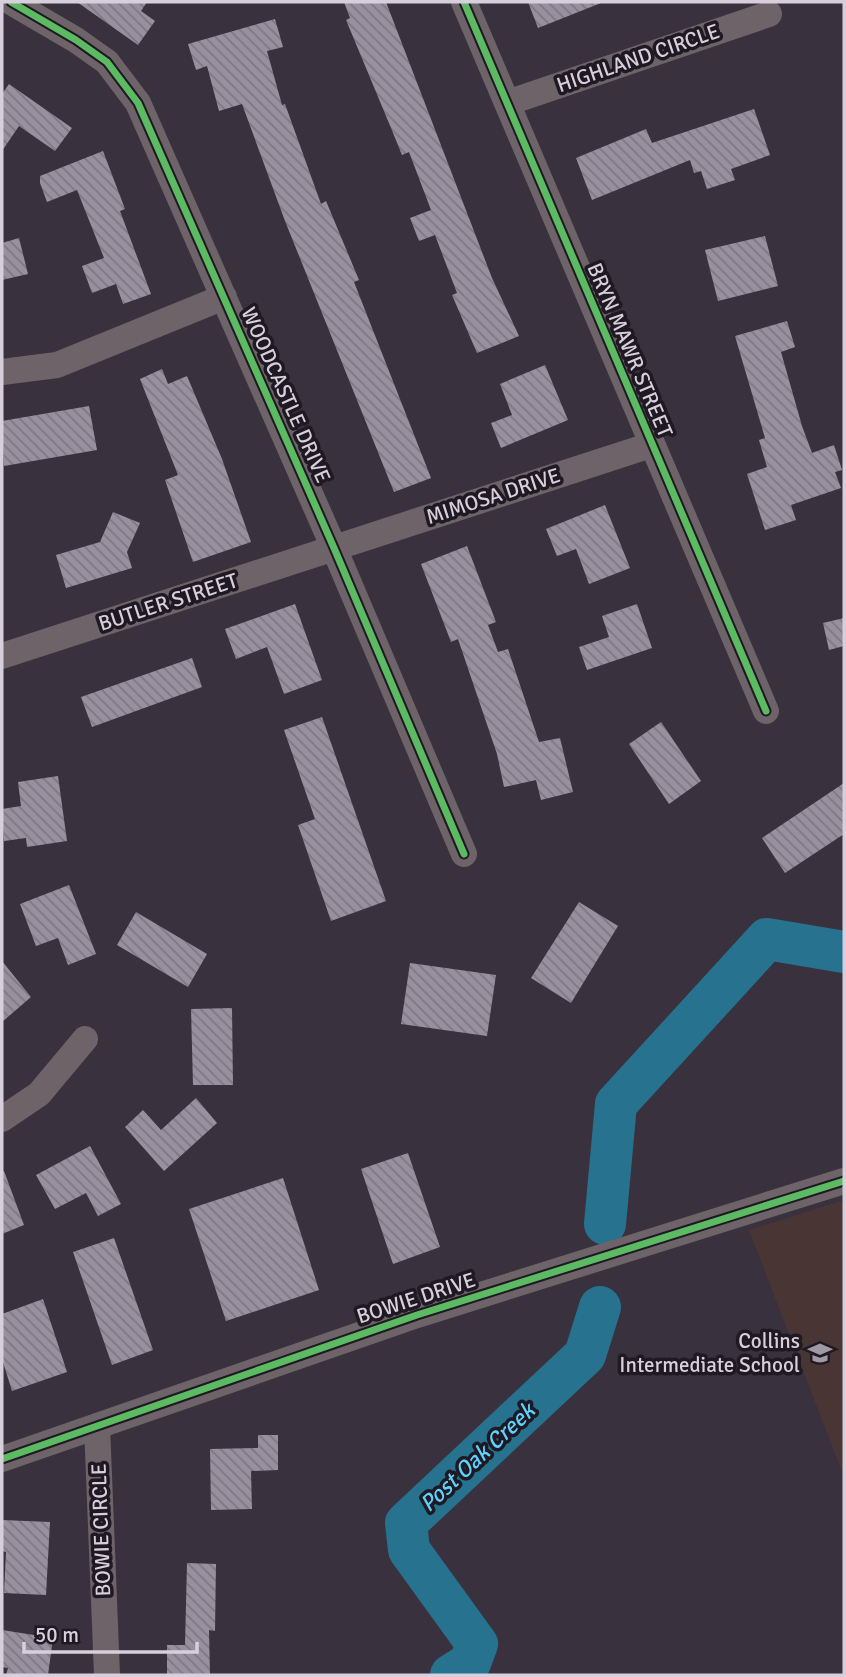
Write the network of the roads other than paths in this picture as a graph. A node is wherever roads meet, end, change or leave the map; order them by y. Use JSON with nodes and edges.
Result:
{"nodes":[{"id":1,"x":10,"y":2,"type":"edge"},
{"id":2,"x":464,"y":2,"type":"edge"},
{"id":3,"x":769,"y":14,"type":"dead end"},
{"id":4,"x":507,"y":103,"type":"junction"},
{"id":5,"x":224,"y":297,"type":"junction"},
{"id":6,"x":2,"y":372,"type":"edge"},
{"id":7,"x":651,"y":444,"type":"junction"},
{"id":8,"x":334,"y":548,"type":"junction"},
{"id":9,"x":2,"y":656,"type":"edge"},
{"id":10,"x":766,"y":710,"type":"dead end"},
{"id":11,"x":464,"y":854,"type":"dead end"},
{"id":12,"x":85,"y":1039,"type":"dead end"},
{"id":13,"x":2,"y":1119,"type":"edge"},
{"id":14,"x":844,"y":1181,"type":"edge"},
{"id":15,"x":97,"y":1426,"type":"junction"},
{"id":16,"x":2,"y":1459,"type":"edge"},
{"id":17,"x":107,"y":1675,"type":"edge"}],
"edges":[{"from":1,"to":5,"type":"street","name":"WOODCASTLE DRIVE"},
{"from":2,"to":4,"type":"street","name":"BRYN MAWR STREET"},
{"from":3,"to":4,"type":"street","name":"HIGHLAND CIRCLE"},
{"from":4,"to":7,"type":"street","name":"BRYN MAWR STREET"},
{"from":5,"to":6,"type":"street"},
{"from":5,"to":8,"type":"street","name":"WOODCASTLE DRIVE"},
{"from":7,"to":8,"type":"street","name":"MIMOSA DRIVE"},
{"from":7,"to":10,"type":"street","name":"BRYN MAWR STREET"},
{"from":8,"to":9,"type":"street","name":"BUTLER STREET"},
{"from":8,"to":11,"type":"street","name":"WOODCASTLE DRIVE"},
{"from":12,"to":13,"type":"street"},
{"from":14,"to":15,"type":"street","name":"BOWIE DRIVE"},
{"from":15,"to":16,"type":"street","name":"BOWIE DRIVE"},
{"from":15,"to":17,"type":"street","name":"BOWIE CIRCLE"}]}
